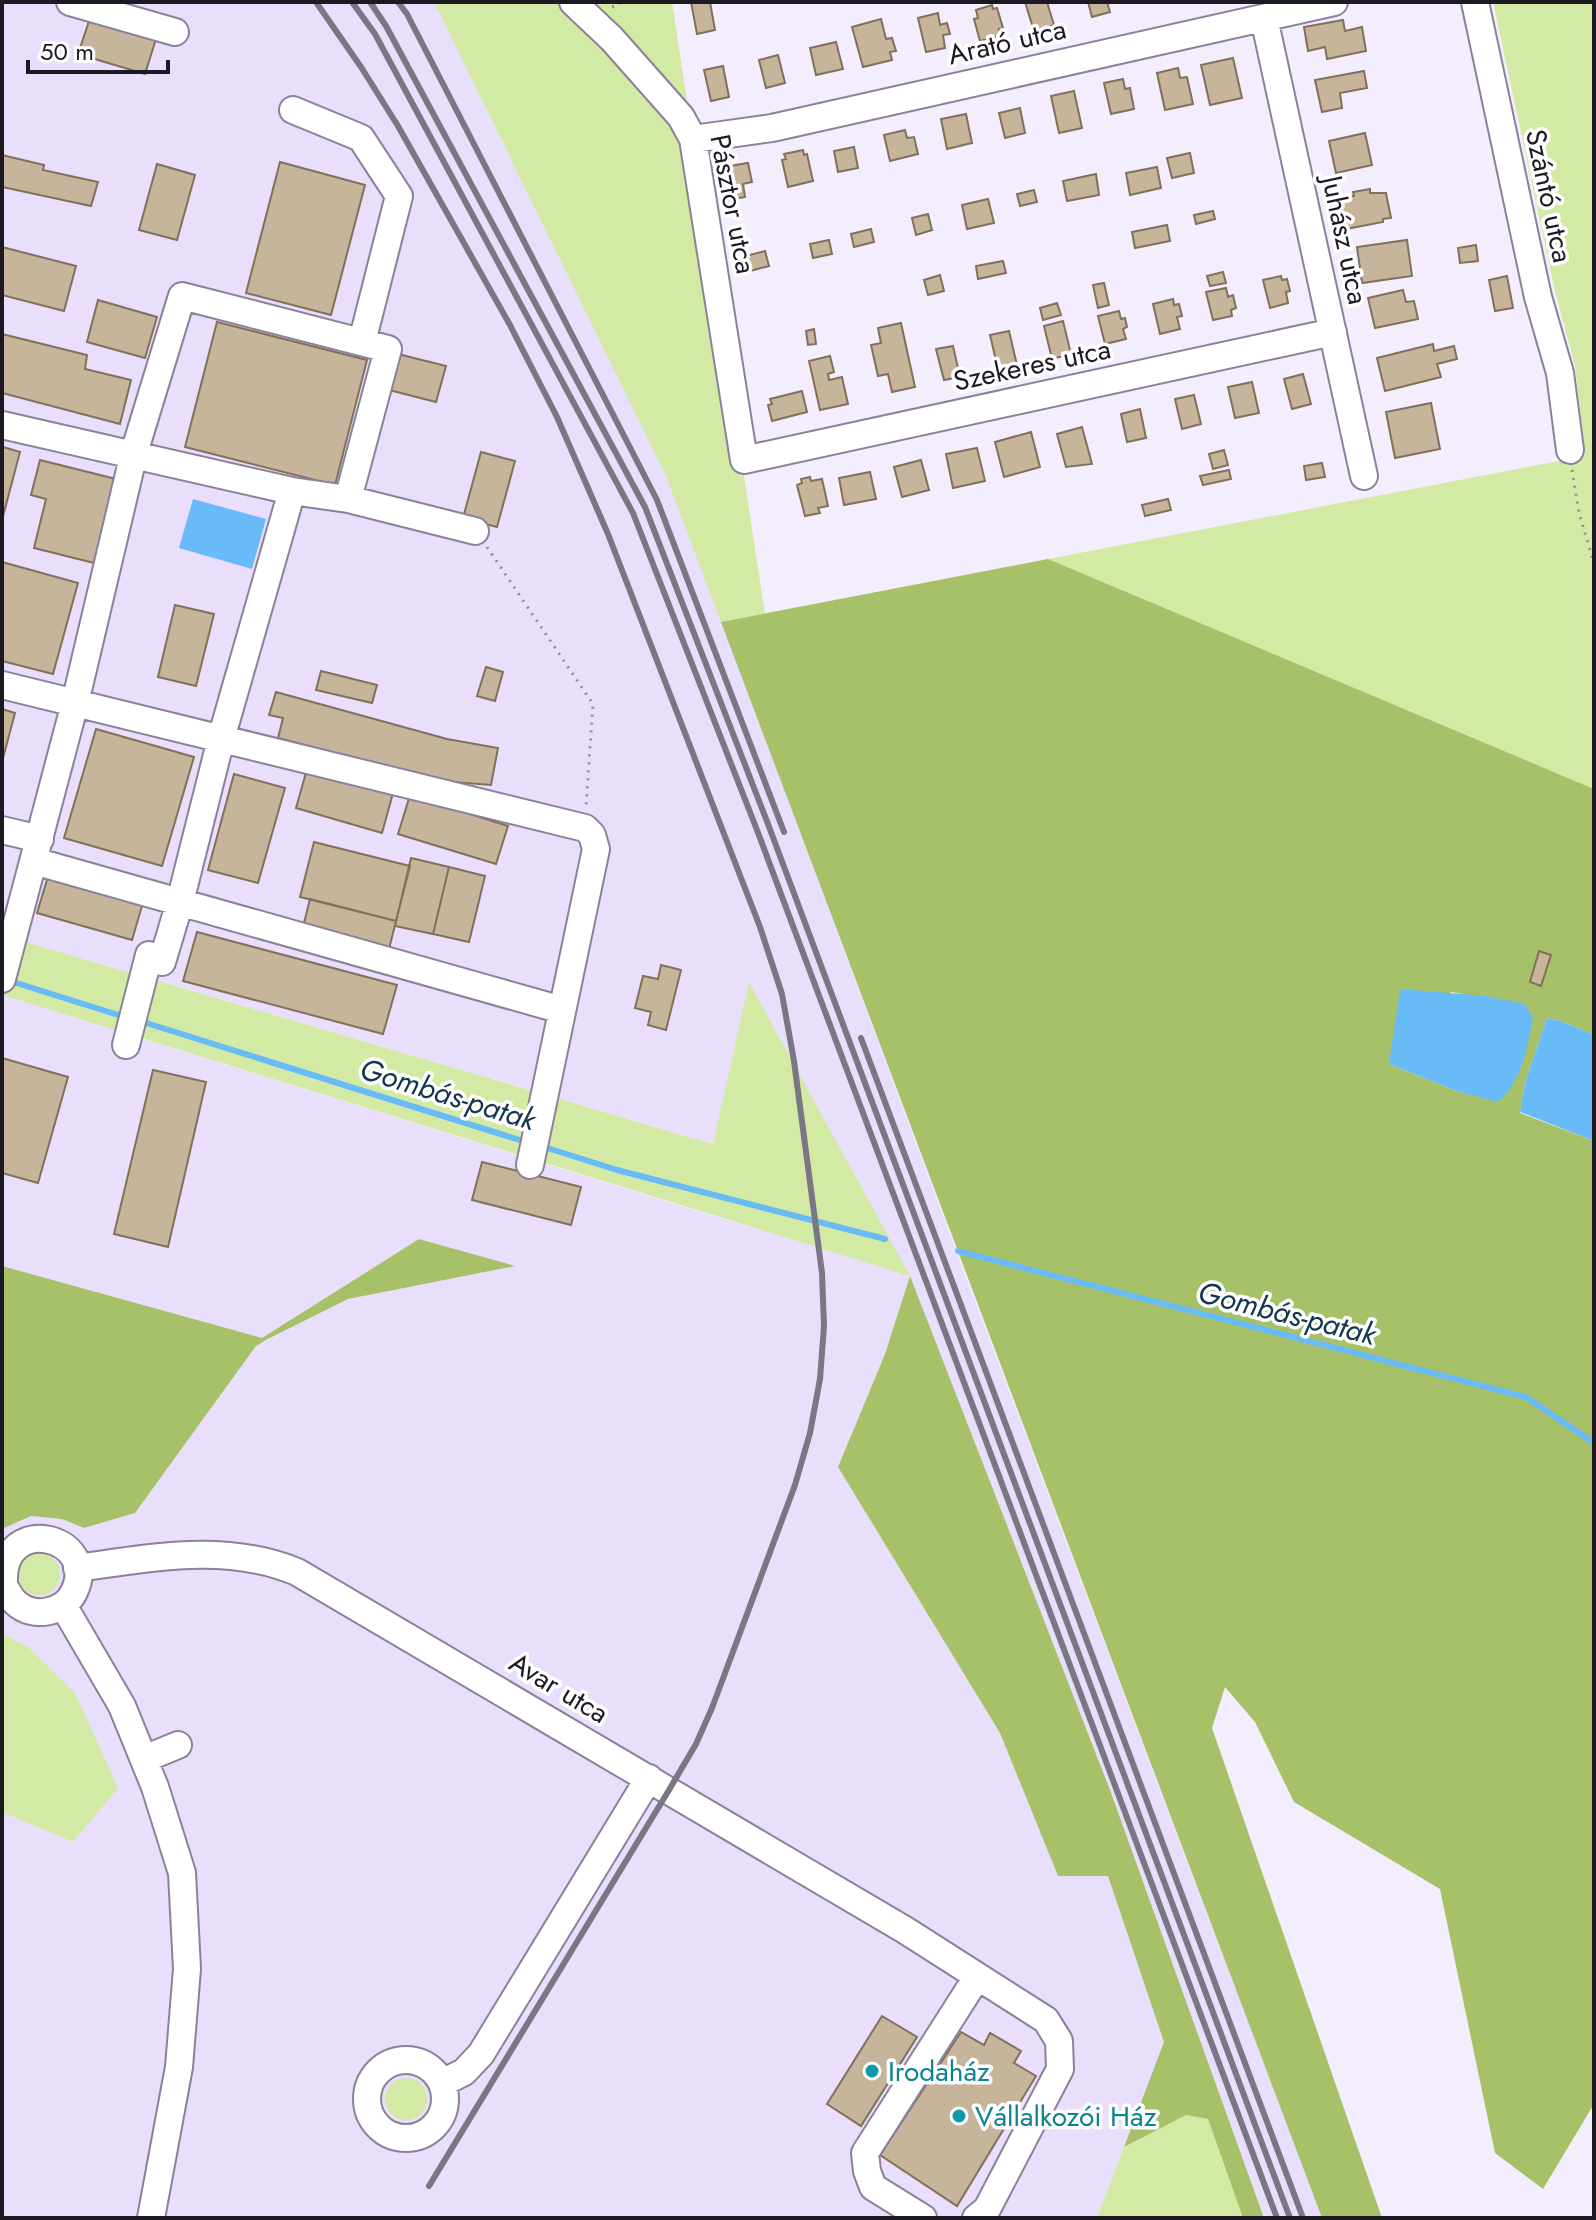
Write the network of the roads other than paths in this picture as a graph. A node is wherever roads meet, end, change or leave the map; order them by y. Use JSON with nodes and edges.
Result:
{"nodes":[{"id":1,"x":573,"y":2,"type":"edge"},
{"id":2,"x":1334,"y":2,"type":"edge"},
{"id":3,"x":1475,"y":2,"type":"edge"},
{"id":4,"x":81,"y":4,"type":"edge"},
{"id":5,"x":1264,"y":18,"type":"junction"},
{"id":6,"x":175,"y":32,"type":"dead end"},
{"id":7,"x":293,"y":110,"type":"dead end"},
{"id":8,"x":693,"y":139,"type":"junction"},
{"id":9,"x":1333,"y":332,"type":"junction"},
{"id":10,"x":362,"y":342,"type":"junction"},
{"id":11,"x":2,"y":425,"type":"edge"},
{"id":12,"x":1570,"y":450,"type":"road end"},
{"id":13,"x":134,"y":453,"type":"junction"},
{"id":14,"x":744,"y":460,"type":"joint"},
{"id":15,"x":1364,"y":476,"type":"dead end"},
{"id":16,"x":292,"y":491,"type":"junction"},
{"id":17,"x":348,"y":499,"type":"junction"},
{"id":18,"x":475,"y":531,"type":"road end"},
{"id":19,"x":2,"y":685,"type":"edge"},
{"id":20,"x":75,"y":703,"type":"junction"},
{"id":21,"x":221,"y":739,"type":"junction"},
{"id":22,"x":2,"y":830,"type":"edge"},
{"id":23,"x":37,"y":850,"type":"junction"},
{"id":24,"x":180,"y":902,"type":"junction"},
{"id":25,"x":2,"y":979,"type":"edge"},
{"id":26,"x":562,"y":1010,"type":"junction"},
{"id":27,"x":126,"y":1045,"type":"dead end"},
{"id":28,"x":530,"y":1165,"type":"dead end"},
{"id":29,"x":7,"y":1550,"type":"edge"},
{"id":30,"x":77,"y":1568,"type":"junction"},
{"id":31,"x":3,"y":1583,"type":"edge"},
{"id":32,"x":63,"y":1605,"type":"junction"},
{"id":33,"x":178,"y":1745,"type":"dead end"},
{"id":34,"x":144,"y":1759,"type":"junction"},
{"id":35,"x":649,"y":1778,"type":"junction"},
{"id":36,"x":977,"y":1977,"type":"junction"},
{"id":37,"x":442,"y":2083,"type":"dead end"},
{"id":38,"x":151,"y":2218,"type":"edge"},
{"id":39,"x":923,"y":2218,"type":"edge"},
{"id":40,"x":976,"y":2218,"type":"edge"}],
"edges":[{"from":1,"to":8,"type":"street","name":"Pásztor utca"},
{"from":2,"to":5,"type":"street","name":"Arató utca"},
{"from":3,"to":12,"type":"street","name":"Szántó utca"},
{"from":4,"to":6,"type":"street"},
{"from":5,"to":8,"type":"street","name":"Arató utca"},
{"from":5,"to":9,"type":"street","name":"Juhász utca"},
{"from":7,"to":10,"type":"street"},
{"from":8,"to":14,"type":"street","name":"Pásztor utca"},
{"from":9,"to":14,"type":"street","name":"Szekeres utca"},
{"from":9,"to":15,"type":"street","name":"Juhász utca"},
{"from":10,"to":13,"type":"street"},
{"from":10,"to":17,"type":"street"},
{"from":11,"to":13,"type":"street"},
{"from":13,"to":16,"type":"street"},
{"from":13,"to":20,"type":"street"},
{"from":16,"to":17,"type":"street"},
{"from":16,"to":21,"type":"street"},
{"from":17,"to":18,"type":"street"},
{"from":19,"to":20,"type":"street"},
{"from":20,"to":21,"type":"street"},
{"from":20,"to":23,"type":"street"},
{"from":21,"to":24,"type":"street"},
{"from":21,"to":26,"type":"street"},
{"from":22,"to":23,"type":"street"},
{"from":23,"to":24,"type":"street"},
{"from":23,"to":25,"type":"street"},
{"from":24,"to":26,"type":"street"},
{"from":24,"to":27,"type":"street"},
{"from":26,"to":28,"type":"street"},
{"from":29,"to":30,"type":"street"},
{"from":29,"to":31,"type":"street"},
{"from":30,"to":32,"type":"street"},
{"from":30,"to":35,"type":"street","name":"Avar utca"},
{"from":31,"to":32,"type":"street"},
{"from":32,"to":34,"type":"street"},
{"from":33,"to":34,"type":"street"},
{"from":34,"to":38,"type":"street"},
{"from":35,"to":36,"type":"street","name":"Avar utca"},
{"from":35,"to":37,"type":"street"},
{"from":36,"to":39,"type":"street"},
{"from":36,"to":40,"type":"street","name":"Avar utca"}]}
